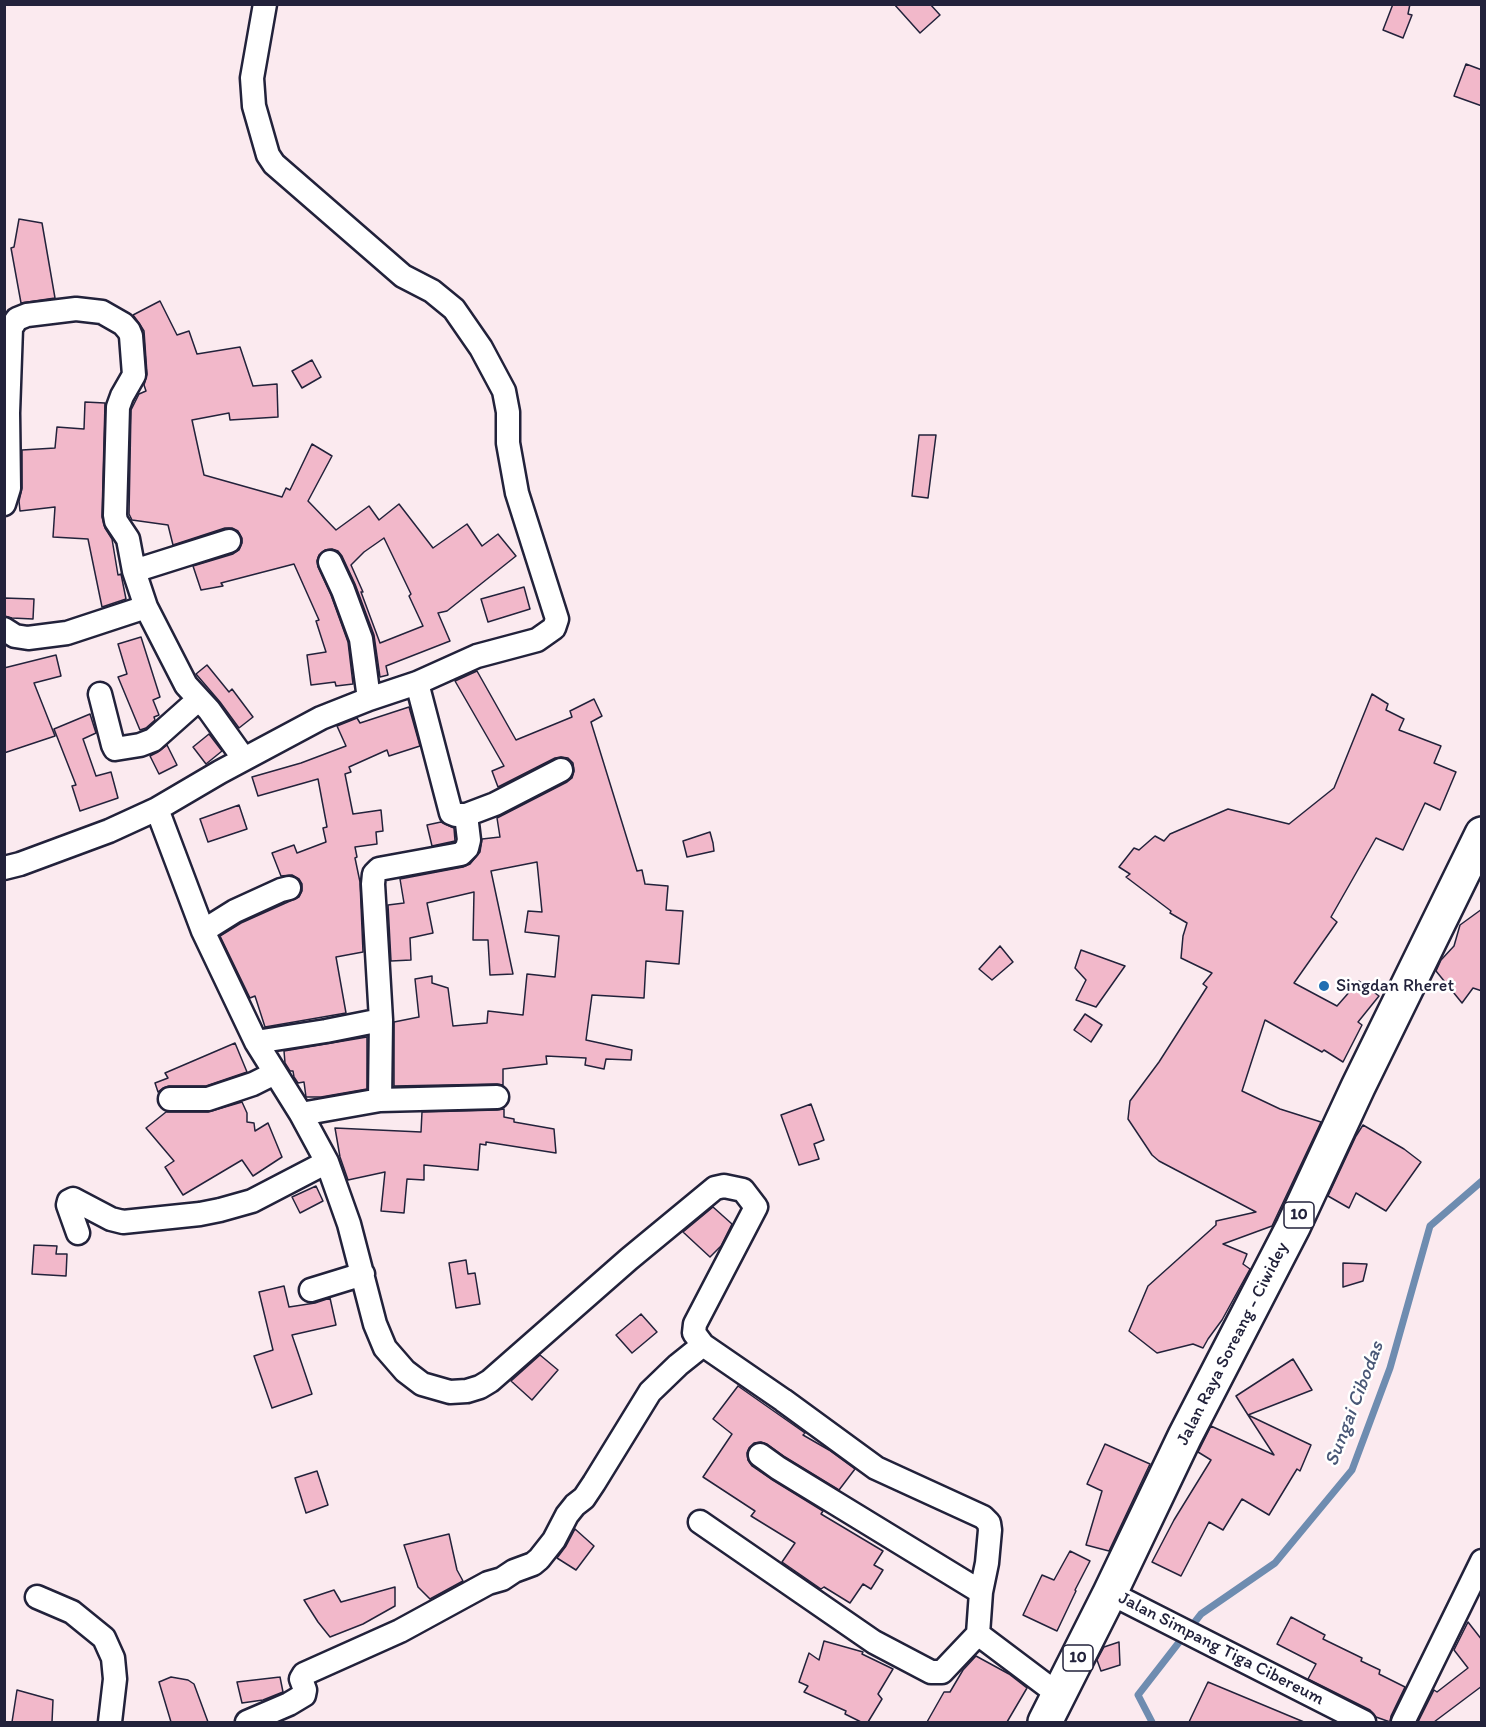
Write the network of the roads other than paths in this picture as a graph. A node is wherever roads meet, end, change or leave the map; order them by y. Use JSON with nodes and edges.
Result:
{"nodes":[{"id":1,"x":266,"y":4,"type":"edge"},
{"id":2,"x":4,"y":504,"type":"edge"},
{"id":3,"x":230,"y":541,"type":"dead end"},
{"id":4,"x":330,"y":562,"type":"dead end"},
{"id":5,"x":134,"y":571,"type":"junction"},
{"id":6,"x":146,"y":607,"type":"junction"},
{"id":7,"x":4,"y":629,"type":"edge"},
{"id":8,"x":417,"y":683,"type":"junction"},
{"id":9,"x":100,"y":694,"type":"dead end"},
{"id":10,"x":200,"y":699,"type":"junction"},
{"id":11,"x":369,"y":699,"type":"junction"},
{"id":12,"x":244,"y":759,"type":"junction"},
{"id":13,"x":561,"y":770,"type":"dead end"},
{"id":14,"x":157,"y":809,"type":"junction"},
{"id":15,"x":466,"y":815,"type":"junction"},
{"id":16,"x":1482,"y":834,"type":"edge"},
{"id":17,"x":4,"y":868,"type":"edge"},
{"id":18,"x":289,"y":888,"type":"dead end"},
{"id":19,"x":203,"y":931,"type":"junction"},
{"id":20,"x":381,"y":1020,"type":"junction"},
{"id":21,"x":256,"y":1042,"type":"junction"},
{"id":22,"x":275,"y":1073,"type":"junction"},
{"id":23,"x":497,"y":1097,"type":"dead end"},
{"id":24,"x":170,"y":1099,"type":"dead end"},
{"id":25,"x":380,"y":1100,"type":"junction"},
{"id":26,"x":301,"y":1114,"type":"junction"},
{"id":27,"x":327,"y":1162,"type":"junction"},
{"id":28,"x":78,"y":1233,"type":"dead end"},
{"id":29,"x":363,"y":1274,"type":"junction"},
{"id":30,"x":311,"y":1290,"type":"dead end"},
{"id":31,"x":703,"y":1345,"type":"junction"},
{"id":32,"x":760,"y":1455,"type":"dead end"},
{"id":33,"x":700,"y":1522,"type":"dead end"},
{"id":34,"x":1482,"y":1561,"type":"edge"},
{"id":35,"x":981,"y":1592,"type":"junction"},
{"id":36,"x":1110,"y":1593,"type":"junction"},
{"id":37,"x":37,"y":1597,"type":"dead end"},
{"id":38,"x":978,"y":1634,"type":"junction"},
{"id":39,"x":1052,"y":1709,"type":"edge"},
{"id":40,"x":110,"y":1722,"type":"edge"},
{"id":41,"x":247,"y":1722,"type":"edge"},
{"id":42,"x":1364,"y":1722,"type":"edge"},
{"id":43,"x":1403,"y":1722,"type":"edge"}],
"edges":[{"from":1,"to":8,"type":"street"},
{"from":2,"to":5,"type":"street"},
{"from":3,"to":5,"type":"street"},
{"from":4,"to":11,"type":"street"},
{"from":5,"to":6,"type":"street"},
{"from":6,"to":7,"type":"street"},
{"from":6,"to":10,"type":"street"},
{"from":8,"to":11,"type":"street"},
{"from":8,"to":15,"type":"street"},
{"from":9,"to":10,"type":"street"},
{"from":10,"to":12,"type":"street"},
{"from":11,"to":12,"type":"street"},
{"from":12,"to":14,"type":"street"},
{"from":13,"to":15,"type":"street"},
{"from":14,"to":17,"type":"street"},
{"from":14,"to":19,"type":"street"},
{"from":15,"to":20,"type":"street"},
{"from":16,"to":36,"type":"highway","name":"Jalan Raya Soreang - Ciwidey","number":"10"},
{"from":18,"to":19,"type":"street"},
{"from":19,"to":21,"type":"street"},
{"from":20,"to":21,"type":"street"},
{"from":20,"to":25,"type":"street"},
{"from":21,"to":22,"type":"street"},
{"from":22,"to":24,"type":"street"},
{"from":22,"to":26,"type":"street"},
{"from":23,"to":25,"type":"street"},
{"from":25,"to":26,"type":"street"},
{"from":26,"to":27,"type":"street"},
{"from":27,"to":28,"type":"street"},
{"from":27,"to":29,"type":"street"},
{"from":29,"to":30,"type":"street"},
{"from":29,"to":31,"type":"street"},
{"from":31,"to":35,"type":"street"},
{"from":31,"to":41,"type":"street"},
{"from":32,"to":35,"type":"street"},
{"from":33,"to":38,"type":"street"},
{"from":34,"to":43,"type":"street"},
{"from":35,"to":38,"type":"street"},
{"from":36,"to":39,"type":"highway","name":"Jalan Raya Soreang - Ciwidey","number":"10"},
{"from":36,"to":42,"type":"street","name":"Jalan Simpang Tiga Cibereum"},
{"from":37,"to":40,"type":"street"},
{"from":38,"to":39,"type":"street"}]}
